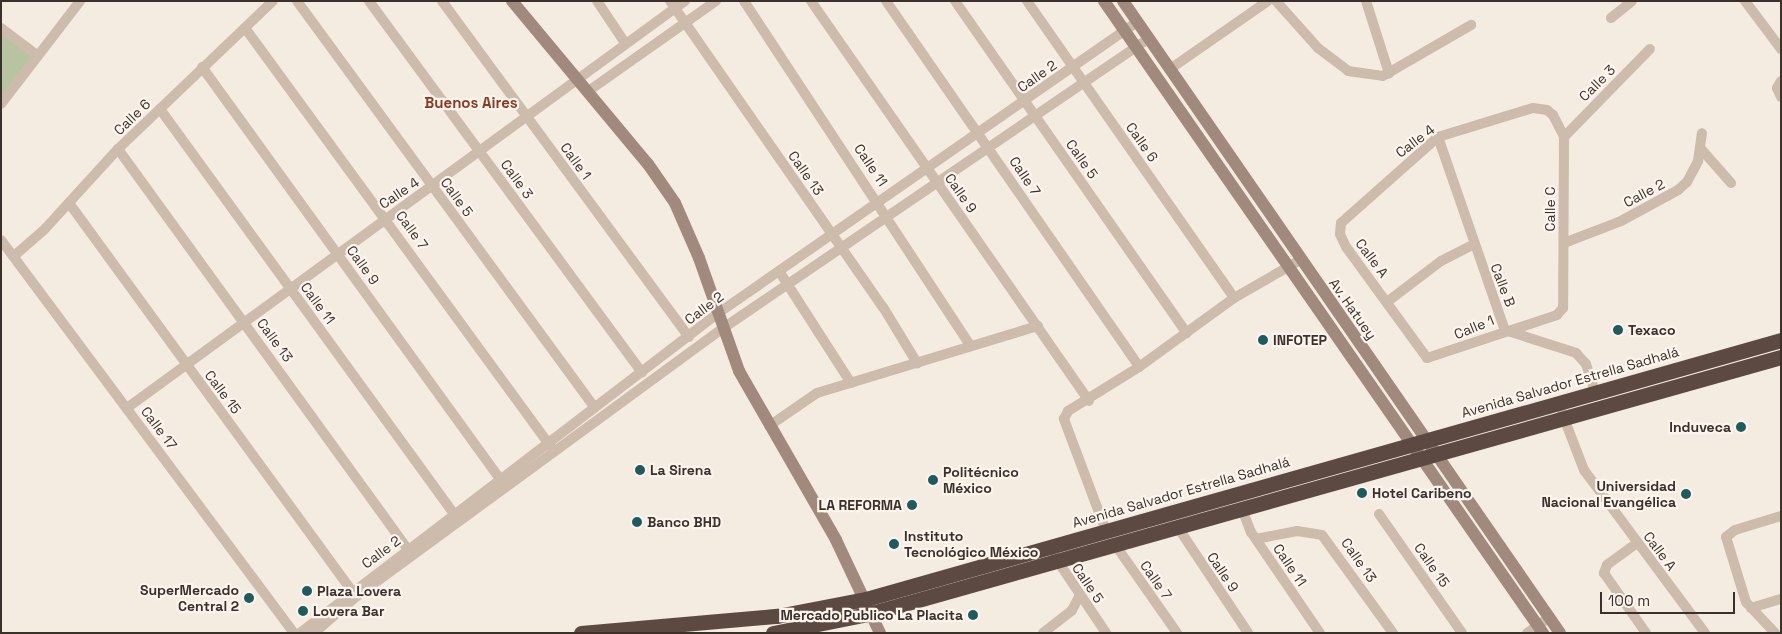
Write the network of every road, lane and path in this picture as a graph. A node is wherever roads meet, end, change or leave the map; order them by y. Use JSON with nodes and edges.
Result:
{"nodes":[{"id":1,"x":80,"y":1,"type":"edge"},
{"id":2,"x":273,"y":1,"type":"edge"},
{"id":3,"x":297,"y":1,"type":"edge"},
{"id":4,"x":368,"y":1,"type":"edge"},
{"id":5,"x":442,"y":1,"type":"edge"},
{"id":6,"x":512,"y":1,"type":"edge"},
{"id":7,"x":597,"y":1,"type":"edge"},
{"id":8,"x":685,"y":1,"type":"edge"},
{"id":9,"x":716,"y":1,"type":"edge"},
{"id":10,"x":744,"y":1,"type":"edge"},
{"id":11,"x":811,"y":1,"type":"edge"},
{"id":12,"x":886,"y":1,"type":"edge"},
{"id":13,"x":954,"y":1,"type":"edge"},
{"id":14,"x":1027,"y":1,"type":"edge"},
{"id":15,"x":1104,"y":1,"type":"edge"},
{"id":16,"x":1123,"y":1,"type":"edge"},
{"id":17,"x":1268,"y":1,"type":"edge"},
{"id":18,"x":1276,"y":1,"type":"edge"},
{"id":19,"x":1366,"y":1,"type":"edge"},
{"id":20,"x":1632,"y":1,"type":"edge"},
{"id":21,"x":1745,"y":1,"type":"edge"},
{"id":22,"x":673,"y":5,"type":"edge"},
{"id":23,"x":1611,"y":18,"type":"dead end"},
{"id":24,"x":1137,"y":22,"type":"junction"},
{"id":25,"x":685,"y":23,"type":"junction"},
{"id":26,"x":1471,"y":24,"type":"dead end"},
{"id":27,"x":1,"y":28,"type":"edge"},
{"id":28,"x":245,"y":28,"type":"junction"},
{"id":29,"x":1125,"y":32,"type":"junction"},
{"id":30,"x":1148,"y":39,"type":"junction"},
{"id":31,"x":625,"y":43,"type":"junction"},
{"id":32,"x":1136,"y":46,"type":"junction"},
{"id":33,"x":1781,"y":49,"type":"edge"},
{"id":34,"x":1650,"y":50,"type":"dead end"},
{"id":35,"x":38,"y":56,"type":"junction"},
{"id":36,"x":202,"y":68,"type":"junction"},
{"id":37,"x":1073,"y":68,"type":"junction"},
{"id":38,"x":1170,"y":69,"type":"junction"},
{"id":39,"x":1390,"y":73,"type":"junction"},
{"id":40,"x":576,"y":79,"type":"junction"},
{"id":41,"x":1083,"y":82,"type":"junction"},
{"id":42,"x":587,"y":92,"type":"junction"},
{"id":43,"x":1025,"y":102,"type":"junction"},
{"id":44,"x":1,"y":104,"type":"edge"},
{"id":45,"x":160,"y":109,"type":"junction"},
{"id":46,"x":1547,"y":110,"type":"joint"},
{"id":47,"x":1035,"y":115,"type":"junction"},
{"id":48,"x":527,"y":118,"type":"junction"},
{"id":49,"x":979,"y":132,"type":"junction"},
{"id":50,"x":1702,"y":134,"type":"dead end"},
{"id":51,"x":1564,"y":137,"type":"junction"},
{"id":52,"x":1438,"y":138,"type":"junction"},
{"id":53,"x":989,"y":146,"type":"junction"},
{"id":54,"x":118,"y":150,"type":"junction"},
{"id":55,"x":1702,"y":150,"type":"junction"},
{"id":56,"x":480,"y":152,"type":"junction"},
{"id":57,"x":926,"y":166,"type":"junction"},
{"id":58,"x":936,"y":181,"type":"junction"},
{"id":59,"x":1731,"y":183,"type":"dead end"},
{"id":60,"x":432,"y":186,"type":"junction"},
{"id":61,"x":878,"y":200,"type":"junction"},
{"id":62,"x":69,"y":203,"type":"junction"},
{"id":63,"x":887,"y":215,"type":"junction"},
{"id":64,"x":386,"y":218,"type":"junction"},
{"id":65,"x":1343,"y":219,"type":"joint"},
{"id":66,"x":832,"y":234,"type":"junction"},
{"id":67,"x":1,"y":240,"type":"edge"},
{"id":68,"x":1564,"y":243,"type":"junction"},
{"id":69,"x":1473,"y":246,"type":"junction"},
{"id":70,"x":842,"y":248,"type":"junction"},
{"id":71,"x":338,"y":254,"type":"junction"},
{"id":72,"x":14,"y":256,"type":"junction"},
{"id":73,"x":1300,"y":260,"type":"junction"},
{"id":74,"x":1288,"y":267,"type":"junction"},
{"id":75,"x":779,"y":271,"type":"junction"},
{"id":76,"x":787,"y":285,"type":"junction"},
{"id":77,"x":290,"y":289,"type":"junction"},
{"id":78,"x":1234,"y":298,"type":"junction"},
{"id":79,"x":1387,"y":302,"type":"junction"},
{"id":80,"x":1560,"y":312,"type":"joint"},
{"id":81,"x":717,"y":314,"type":"junction"},
{"id":82,"x":245,"y":322,"type":"junction"},
{"id":83,"x":1038,"y":326,"type":"junction"},
{"id":84,"x":722,"y":329,"type":"junction"},
{"id":85,"x":1505,"y":330,"type":"junction"},
{"id":86,"x":1188,"y":332,"type":"junction"},
{"id":87,"x":689,"y":337,"type":"junction"},
{"id":88,"x":1781,"y":340,"type":"edge"},
{"id":89,"x":971,"y":346,"type":"junction"},
{"id":90,"x":669,"y":352,"type":"junction"},
{"id":91,"x":1781,"y":357,"type":"edge"},
{"id":92,"x":1427,"y":358,"type":"joint"},
{"id":93,"x":917,"y":362,"type":"junction"},
{"id":94,"x":675,"y":363,"type":"junction"},
{"id":95,"x":186,"y":365,"type":"junction"},
{"id":96,"x":1139,"y":367,"type":"junction"},
{"id":97,"x":642,"y":372,"type":"junction"},
{"id":98,"x":851,"y":383,"type":"junction"},
{"id":99,"x":1595,"y":392,"type":"junction"},
{"id":100,"x":1089,"y":401,"type":"junction"},
{"id":101,"x":1558,"y":402,"type":"junction"},
{"id":102,"x":127,"y":408,"type":"junction"},
{"id":103,"x":595,"y":408,"type":"junction"},
{"id":104,"x":1564,"y":418,"type":"junction"},
{"id":105,"x":769,"y":426,"type":"junction"},
{"id":106,"x":1426,"y":440,"type":"junction"},
{"id":107,"x":1410,"y":445,"type":"junction"},
{"id":108,"x":551,"y":447,"type":"junction"},
{"id":109,"x":1437,"y":454,"type":"junction"},
{"id":110,"x":1420,"y":458,"type":"junction"},
{"id":111,"x":500,"y":479,"type":"junction"},
{"id":112,"x":1242,"y":510,"type":"junction"},
{"id":113,"x":454,"y":514,"type":"junction"},
{"id":114,"x":1379,"y":514,"type":"dead end"},
{"id":115,"x":1781,"y":516,"type":"edge"},
{"id":116,"x":1177,"y":526,"type":"junction"},
{"id":117,"x":1110,"y":537,"type":"junction"},
{"id":118,"x":1256,"y":538,"type":"junction"},
{"id":119,"x":1637,"y":543,"type":"junction"},
{"id":120,"x":408,"y":549,"type":"junction"},
{"id":121,"x":1054,"y":552,"type":"junction"},
{"id":122,"x":902,"y":580,"type":"dead end"},
{"id":123,"x":355,"y":593,"type":"junction"},
{"id":124,"x":1079,"y":596,"type":"junction"},
{"id":125,"x":1781,"y":599,"type":"edge"},
{"id":126,"x":869,"y":606,"type":"junction"},
{"id":127,"x":910,"y":606,"type":"dead end"},
{"id":128,"x":1751,"y":608,"type":"junction"},
{"id":129,"x":1550,"y":617,"type":"junction"},
{"id":130,"x":1536,"y":630,"type":"edge"},
{"id":131,"x":1556,"y":631,"type":"edge"},
{"id":132,"x":294,"y":633,"type":"edge"},
{"id":133,"x":300,"y":633,"type":"edge"},
{"id":134,"x":314,"y":633,"type":"edge"},
{"id":135,"x":581,"y":633,"type":"edge"},
{"id":136,"x":773,"y":633,"type":"edge"},
{"id":137,"x":880,"y":633,"type":"edge"},
{"id":138,"x":1043,"y":633,"type":"edge"},
{"id":139,"x":1106,"y":633,"type":"edge"},
{"id":140,"x":1177,"y":633,"type":"edge"},
{"id":141,"x":1248,"y":633,"type":"edge"},
{"id":142,"x":1320,"y":633,"type":"edge"},
{"id":143,"x":1393,"y":633,"type":"edge"},
{"id":144,"x":1462,"y":633,"type":"edge"},
{"id":145,"x":1646,"y":633,"type":"edge"},
{"id":146,"x":1705,"y":633,"type":"edge"},
{"id":147,"x":1775,"y":633,"type":"edge"}],
"edges":[{"from":1,"to":35,"type":"street"},
{"from":2,"to":28,"type":"street","name":"Calle 6"},
{"from":3,"to":60,"type":"street","name":"Calle 5"},
{"from":4,"to":56,"type":"street","name":"Calle 3"},
{"from":5,"to":48,"type":"street","name":"Calle 1"},
{"from":6,"to":40,"type":"main road"},
{"from":7,"to":31,"type":"street"},
{"from":8,"to":22,"type":"street","name":"Calle 4"},
{"from":9,"to":25,"type":"street"},
{"from":10,"to":61,"type":"street","name":"Calle 11"},
{"from":11,"to":57,"type":"street","name":"Calle 9"},
{"from":12,"to":49,"type":"street","name":"Calle 7"},
{"from":13,"to":43,"type":"street","name":"Calle 5"},
{"from":14,"to":37,"type":"street","name":"Calle 6"},
{"from":15,"to":29,"type":"main road"},
{"from":16,"to":24,"type":"main road","name":"Av. Hatuey"},
{"from":17,"to":38,"type":"street"},
{"from":18,"to":39,"type":"street"},
{"from":19,"to":39,"type":"street"},
{"from":20,"to":23,"type":"street"},
{"from":21,"to":33,"type":"street"},
{"from":22,"to":25,"type":"street","name":"Calle 13"},
{"from":22,"to":31,"type":"street","name":"Calle 4"},
{"from":24,"to":29,"type":"street","name":"Calle 2"},
{"from":24,"to":30,"type":"main road","name":"Av. Hatuey"},
{"from":25,"to":42,"type":"street"},
{"from":25,"to":66,"type":"street","name":"Calle 13"},
{"from":26,"to":39,"type":"street"},
{"from":27,"to":35,"type":"street"},
{"from":28,"to":36,"type":"street","name":"Calle 6"},
{"from":28,"to":64,"type":"street","name":"Calle 7"},
{"from":29,"to":32,"type":"main road"},
{"from":29,"to":37,"type":"street","name":"Calle 2"},
{"from":30,"to":32,"type":"street","name":"Calle 2"},
{"from":30,"to":38,"type":"main road","name":"Av. Hatuey"},
{"from":31,"to":40,"type":"street","name":"Calle 4"},
{"from":32,"to":41,"type":"street","name":"Calle 2"},
{"from":32,"to":74,"type":"main road"},
{"from":34,"to":51,"type":"street","name":"Calle 3"},
{"from":35,"to":44,"type":"street"},
{"from":36,"to":45,"type":"street","name":"Calle 6"},
{"from":36,"to":71,"type":"street","name":"Calle 9"},
{"from":37,"to":41,"type":"street","name":"Calle 6"},
{"from":37,"to":43,"type":"street","name":"Calle 2"},
{"from":38,"to":73,"type":"main road","name":"Av. Hatuey"},
{"from":40,"to":42,"type":"main road"},
{"from":40,"to":48,"type":"street","name":"Calle 4"},
{"from":41,"to":47,"type":"street","name":"Calle 2"},
{"from":41,"to":78,"type":"street","name":"Calle 6"},
{"from":42,"to":81,"type":"main road"},
{"from":43,"to":47,"type":"street","name":"Calle 5"},
{"from":43,"to":49,"type":"street","name":"Calle 2"},
{"from":45,"to":54,"type":"street","name":"Calle 6"},
{"from":45,"to":77,"type":"street","name":"Calle 11"},
{"from":46,"to":51,"type":"street","name":"Calle C"},
{"from":46,"to":52,"type":"street","name":"Calle 4"},
{"from":47,"to":53,"type":"street","name":"Calle 2"},
{"from":47,"to":86,"type":"street","name":"Calle 5"},
{"from":48,"to":56,"type":"street","name":"Calle 4"},
{"from":48,"to":87,"type":"street","name":"Calle 1"},
{"from":49,"to":53,"type":"street","name":"Calle 7"},
{"from":49,"to":57,"type":"street","name":"Calle 2"},
{"from":50,"to":55,"type":"street","name":"Calle 2"},
{"from":51,"to":68,"type":"street","name":"Calle C"},
{"from":52,"to":65,"type":"street","name":"Calle 4"},
{"from":52,"to":69,"type":"street","name":"Calle B"},
{"from":53,"to":58,"type":"street","name":"Calle 2"},
{"from":53,"to":96,"type":"street","name":"Calle 7"},
{"from":54,"to":62,"type":"street","name":"Calle 6"},
{"from":54,"to":82,"type":"street","name":"Calle 13"},
{"from":55,"to":59,"type":"street"},
{"from":55,"to":68,"type":"street","name":"Calle 2"},
{"from":56,"to":60,"type":"street","name":"Calle 4"},
{"from":56,"to":97,"type":"street","name":"Calle 3"},
{"from":57,"to":58,"type":"street","name":"Calle 9"},
{"from":57,"to":61,"type":"street","name":"Calle 2"},
{"from":58,"to":63,"type":"street","name":"Calle 2"},
{"from":58,"to":83,"type":"street","name":"Calle 9"},
{"from":60,"to":64,"type":"street","name":"Calle 4"},
{"from":60,"to":103,"type":"street","name":"Calle 5"},
{"from":61,"to":63,"type":"street","name":"Calle 11"},
{"from":61,"to":66,"type":"street","name":"Calle 2"},
{"from":62,"to":72,"type":"street","name":"Calle 6"},
{"from":62,"to":95,"type":"street","name":"Calle 15"},
{"from":63,"to":70,"type":"street","name":"Calle 2"},
{"from":63,"to":89,"type":"street","name":"Calle 11"},
{"from":64,"to":71,"type":"street","name":"Calle 4"},
{"from":64,"to":108,"type":"street","name":"Calle 7"},
{"from":65,"to":79,"type":"street","name":"Calle A"},
{"from":66,"to":70,"type":"street","name":"Calle 13"},
{"from":66,"to":75,"type":"street","name":"Calle 2"},
{"from":67,"to":72,"type":"street","name":"Calle 17"},
{"from":68,"to":80,"type":"street","name":"Calle C"},
{"from":69,"to":79,"type":"street"},
{"from":69,"to":85,"type":"street","name":"Calle B"},
{"from":70,"to":76,"type":"street","name":"Calle 2"},
{"from":70,"to":93,"type":"street","name":"Calle 13"},
{"from":71,"to":77,"type":"street","name":"Calle 4"},
{"from":71,"to":111,"type":"street","name":"Calle 9"},
{"from":72,"to":102,"type":"street","name":"Calle 17"},
{"from":73,"to":74,"type":"street"},
{"from":73,"to":106,"type":"main road","name":"Av. Hatuey"},
{"from":74,"to":78,"type":"street"},
{"from":74,"to":107,"type":"main road"},
{"from":75,"to":76,"type":"street"},
{"from":75,"to":81,"type":"street","name":"Calle 2"},
{"from":76,"to":84,"type":"street","name":"Calle 2"},
{"from":76,"to":98,"type":"street"},
{"from":77,"to":82,"type":"street","name":"Calle 4"},
{"from":77,"to":113,"type":"street","name":"Calle 11"},
{"from":78,"to":86,"type":"street"},
{"from":79,"to":92,"type":"street","name":"Calle A"},
{"from":80,"to":85,"type":"street","name":"Calle 1"},
{"from":81,"to":84,"type":"main road"},
{"from":81,"to":87,"type":"street","name":"Calle 2"},
{"from":82,"to":95,"type":"street","name":"Calle 4"},
{"from":82,"to":120,"type":"street","name":"Calle 13"},
{"from":83,"to":89,"type":"street"},
{"from":83,"to":100,"type":"street","name":"Calle 9"},
{"from":84,"to":94,"type":"street","name":"Calle 2"},
{"from":84,"to":105,"type":"main road"},
{"from":85,"to":92,"type":"street","name":"Calle 1"},
{"from":85,"to":99,"type":"street"},
{"from":86,"to":96,"type":"street"},
{"from":87,"to":90,"type":"street","name":"Calle 2"},
{"from":88,"to":99,"type":"highway","name":"Avenida Salvador Estrella Sadhalá"},
{"from":89,"to":93,"type":"street"},
{"from":90,"to":94,"type":"street"},
{"from":90,"to":97,"type":"street","name":"Calle 2"},
{"from":91,"to":104,"type":"highway","name":"Avenida Salvador Estrella Sadhalá"},
{"from":93,"to":98,"type":"street"},
{"from":94,"to":108,"type":"street","name":"Calle 2"},
{"from":95,"to":102,"type":"street","name":"Calle 4"},
{"from":95,"to":123,"type":"street","name":"Calle 15"},
{"from":96,"to":100,"type":"street"},
{"from":97,"to":103,"type":"street","name":"Calle 2"},
{"from":98,"to":105,"type":"street"},
{"from":99,"to":101,"type":"highway","name":"Avenida Salvador Estrella Sadhalá"},
{"from":100,"to":117,"type":"street"},
{"from":101,"to":104,"type":"street","name":"Calle A"},
{"from":101,"to":106,"type":"highway","name":"Avenida Salvador Estrella Sadhalá"},
{"from":102,"to":132,"type":"street","name":"Calle 17"},
{"from":103,"to":108,"type":"street","name":"Calle 2"},
{"from":104,"to":109,"type":"highway","name":"Avenida Salvador Estrella Sadhalá"},
{"from":104,"to":119,"type":"street","name":"Calle A"},
{"from":105,"to":126,"type":"main road"},
{"from":106,"to":107,"type":"highway","name":"Avenida Salvador Estrella Sadhalá"},
{"from":106,"to":109,"type":"main road","name":"Av. Hatuey"},
{"from":107,"to":110,"type":"main road"},
{"from":107,"to":117,"type":"highway","name":"Avenida Salvador Estrella Sadhalá"},
{"from":108,"to":111,"type":"street","name":"Calle 2"},
{"from":108,"to":123,"type":"street","name":"Calle 2"},
{"from":109,"to":110,"type":"highway","name":"Avenida Salvador Estrella Sadhalá"},
{"from":109,"to":129,"type":"main road","name":"Av. Hatuey"},
{"from":110,"to":112,"type":"highway","name":"Avenida Salvador Estrella Sadhalá"},
{"from":110,"to":130,"type":"main road"},
{"from":111,"to":113,"type":"street","name":"Calle 2"},
{"from":112,"to":116,"type":"highway","name":"Avenida Salvador Estrella Sadhalá"},
{"from":112,"to":118,"type":"street","name":"Calle 11"},
{"from":113,"to":120,"type":"street","name":"Calle 2"},
{"from":114,"to":144,"type":"street","name":"Calle 15"},
{"from":115,"to":128,"type":"street"},
{"from":116,"to":117,"type":"highway","name":"Avenida Salvador Estrella Sadhalá"},
{"from":116,"to":141,"type":"street","name":"Calle 9"},
{"from":117,"to":121,"type":"highway","name":"Avenida Salvador Estrella Sadhalá"},
{"from":117,"to":140,"type":"street","name":"Calle 7"},
{"from":118,"to":142,"type":"street","name":"Calle 11"},
{"from":118,"to":143,"type":"street","name":"Calle 13"},
{"from":119,"to":145,"type":"street"},
{"from":119,"to":146,"type":"street","name":"Calle A"},
{"from":120,"to":123,"type":"street","name":"Calle 2"},
{"from":121,"to":124,"type":"street","name":"Calle 5"},
{"from":121,"to":126,"type":"highway","name":"Avenida Salvador Estrella Sadhalá"},
{"from":122,"to":127,"type":"street"},
{"from":123,"to":133,"type":"street","name":"Calle 2"},
{"from":123,"to":134,"type":"street","name":"Calle 2"},
{"from":124,"to":138,"type":"street"},
{"from":124,"to":139,"type":"street","name":"Calle 5"},
{"from":125,"to":128,"type":"street"},
{"from":126,"to":135,"type":"highway","name":"Avenida Salvador Estrella Sadhalá"},
{"from":126,"to":136,"type":"highway","name":"Avenida Salvador Estrella Sadhalá"},
{"from":126,"to":137,"type":"main road"},
{"from":128,"to":147,"type":"street"},
{"from":129,"to":130,"type":"street"},
{"from":129,"to":131,"type":"main road","name":"Av. Hatuey"}]}
